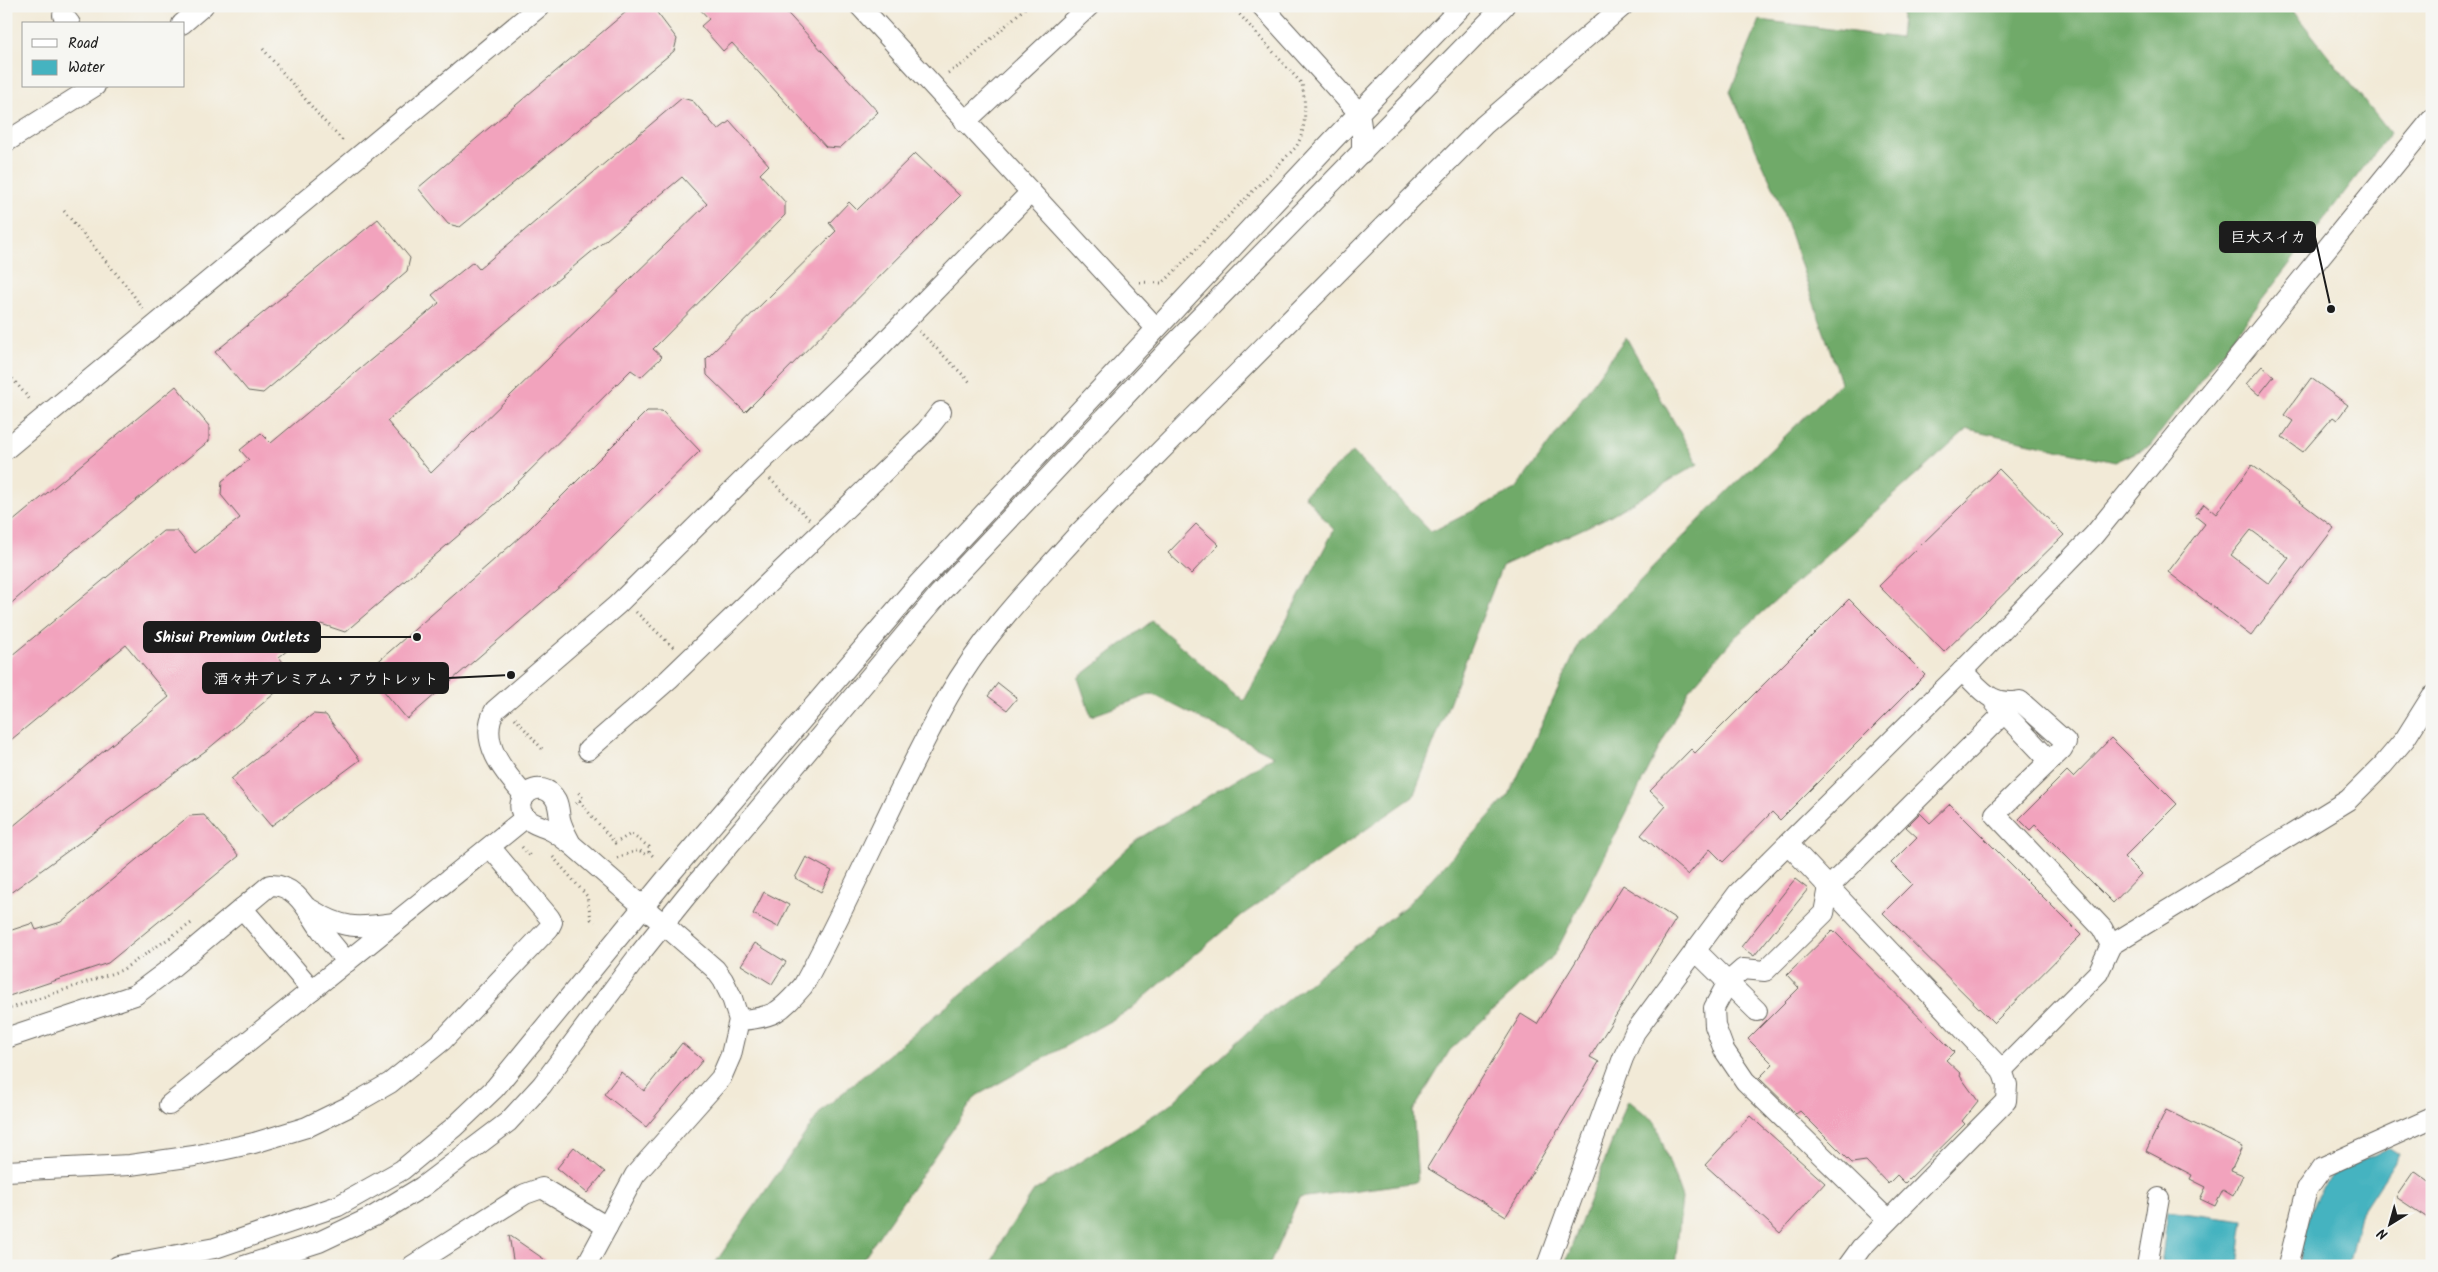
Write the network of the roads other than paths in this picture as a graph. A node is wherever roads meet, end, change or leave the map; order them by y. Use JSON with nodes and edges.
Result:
{"nodes":[{"id":1,"x":203,"y":6,"type":"edge"},
{"id":2,"x":540,"y":6,"type":"edge"},
{"id":3,"x":860,"y":6,"type":"edge"},
{"id":4,"x":1089,"y":6,"type":"edge"},
{"id":5,"x":1262,"y":6,"type":"edge"},
{"id":6,"x":1462,"y":6,"type":"edge"},
{"id":7,"x":1504,"y":6,"type":"edge"},
{"id":8,"x":1623,"y":6,"type":"edge"},
{"id":9,"x":184,"y":22,"type":"edge"},
{"id":10,"x":92,"y":88,"type":"edge"},
{"id":11,"x":1422,"y":89,"type":"junction"},
{"id":12,"x":1359,"y":112,"type":"junction"},
{"id":13,"x":2432,"y":119,"type":"edge"},
{"id":14,"x":965,"y":122,"type":"junction"},
{"id":15,"x":6,"y":142,"type":"edge"},
{"id":16,"x":1362,"y":153,"type":"junction"},
{"id":17,"x":1031,"y":192,"type":"junction"},
{"id":18,"x":1156,"y":328,"type":"junction"},
{"id":19,"x":941,"y":412,"type":"dead end"},
{"id":20,"x":6,"y":449,"type":"edge"},
{"id":21,"x":1962,"y":671,"type":"junction"},
{"id":22,"x":2432,"y":696,"type":"edge"},
{"id":23,"x":1998,"y":706,"type":"junction"},
{"id":24,"x":588,"y":750,"type":"dead end"},
{"id":25,"x":525,"y":796,"type":"junction"},
{"id":26,"x":525,"y":818,"type":"junction"},
{"id":27,"x":571,"y":844,"type":"junction"},
{"id":28,"x":1788,"y":844,"type":"junction"},
{"id":29,"x":490,"y":847,"type":"junction"},
{"id":30,"x":1829,"y":887,"type":"junction"},
{"id":31,"x":242,"y":908,"type":"junction"},
{"id":32,"x":308,"y":908,"type":"junction"},
{"id":33,"x":644,"y":908,"type":"junction"},
{"id":34,"x":396,"y":922,"type":"junction"},
{"id":35,"x":664,"y":924,"type":"junction"},
{"id":36,"x":2111,"y":945,"type":"junction"},
{"id":37,"x":1695,"y":950,"type":"junction"},
{"id":38,"x":347,"y":962,"type":"junction"},
{"id":39,"x":1728,"y":982,"type":"junction"},
{"id":40,"x":312,"y":990,"type":"junction"},
{"id":41,"x":1757,"y":1011,"type":"dead end"},
{"id":42,"x":739,"y":1020,"type":"junction"},
{"id":43,"x":6,"y":1038,"type":"edge"},
{"id":44,"x":2002,"y":1070,"type":"junction"},
{"id":45,"x":169,"y":1105,"type":"dead end"},
{"id":46,"x":2432,"y":1118,"type":"edge"},
{"id":47,"x":6,"y":1171,"type":"edge"},
{"id":48,"x":2159,"y":1198,"type":"dead end"},
{"id":49,"x":1888,"y":1220,"type":"junction"},
{"id":50,"x":607,"y":1227,"type":"junction"},
{"id":51,"x":118,"y":1266,"type":"edge"},
{"id":52,"x":244,"y":1266,"type":"edge"},
{"id":53,"x":412,"y":1266,"type":"edge"},
{"id":54,"x":586,"y":1266,"type":"edge"},
{"id":55,"x":1547,"y":1266,"type":"edge"},
{"id":56,"x":1848,"y":1266,"type":"edge"},
{"id":57,"x":2147,"y":1266,"type":"edge"},
{"id":58,"x":2288,"y":1266,"type":"edge"}],
"edges":[{"from":1,"to":9,"type":"street"},
{"from":2,"to":20,"type":"street"},
{"from":3,"to":14,"type":"street"},
{"from":4,"to":14,"type":"street"},
{"from":5,"to":12,"type":"street"},
{"from":6,"to":12,"type":"street"},
{"from":7,"to":11,"type":"street"},
{"from":8,"to":42,"type":"street"},
{"from":10,"to":15,"type":"street"},
{"from":11,"to":12,"type":"street"},
{"from":11,"to":16,"type":"street"},
{"from":12,"to":16,"type":"street"},
{"from":12,"to":18,"type":"street"},
{"from":13,"to":21,"type":"street"},
{"from":14,"to":17,"type":"street"},
{"from":16,"to":35,"type":"street"},
{"from":17,"to":18,"type":"street"},
{"from":17,"to":25,"type":"street"},
{"from":18,"to":33,"type":"street"},
{"from":19,"to":24,"type":"street"},
{"from":21,"to":23,"type":"street"},
{"from":21,"to":28,"type":"street"},
{"from":22,"to":36,"type":"street"},
{"from":23,"to":30,"type":"street"},
{"from":23,"to":36,"type":"street"},
{"from":25,"to":26,"type":"street"},
{"from":25,"to":27,"type":"street"},
{"from":26,"to":27,"type":"street"},
{"from":26,"to":29,"type":"street"},
{"from":27,"to":33,"type":"street"},
{"from":28,"to":30,"type":"street"},
{"from":28,"to":37,"type":"street"},
{"from":29,"to":34,"type":"street"},
{"from":29,"to":47,"type":"street"},
{"from":30,"to":39,"type":"street"},
{"from":30,"to":44,"type":"street"},
{"from":31,"to":32,"type":"street"},
{"from":31,"to":40,"type":"street"},
{"from":31,"to":43,"type":"street"},
{"from":32,"to":34,"type":"street"},
{"from":32,"to":38,"type":"street"},
{"from":33,"to":35,"type":"street"},
{"from":33,"to":51,"type":"street"},
{"from":34,"to":38,"type":"street"},
{"from":35,"to":42,"type":"street"},
{"from":35,"to":52,"type":"street"},
{"from":36,"to":44,"type":"street"},
{"from":37,"to":39,"type":"street"},
{"from":37,"to":55,"type":"street"},
{"from":38,"to":40,"type":"street"},
{"from":39,"to":41,"type":"street"},
{"from":39,"to":49,"type":"street"},
{"from":40,"to":45,"type":"street"},
{"from":42,"to":50,"type":"street"},
{"from":44,"to":49,"type":"street"},
{"from":46,"to":58,"type":"street"},
{"from":48,"to":57,"type":"street"},
{"from":49,"to":56,"type":"street"},
{"from":50,"to":53,"type":"street"},
{"from":50,"to":54,"type":"street"}]}
